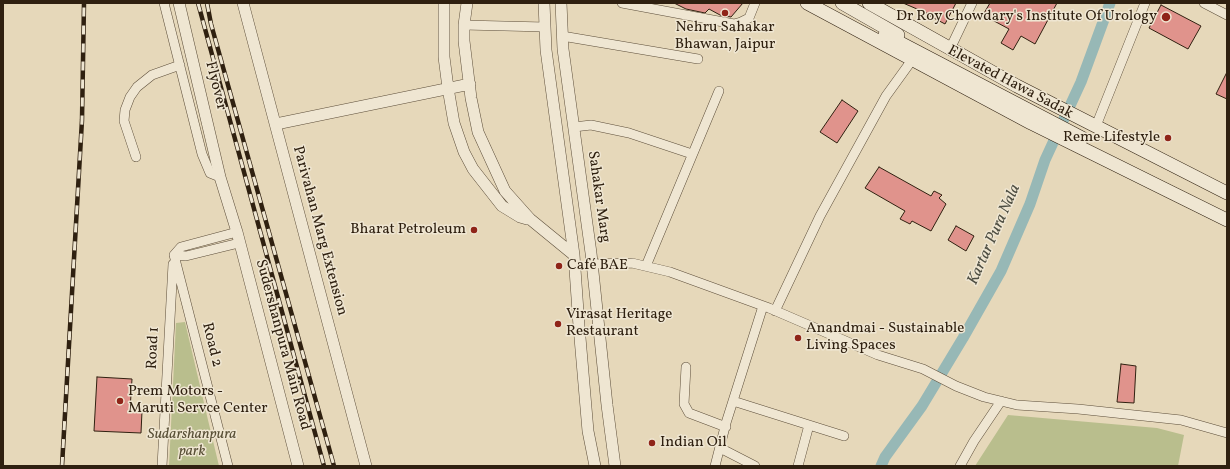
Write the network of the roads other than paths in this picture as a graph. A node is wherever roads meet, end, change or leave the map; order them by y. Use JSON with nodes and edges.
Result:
{"nodes":[{"id":1,"x":164,"y":3,"type":"edge"},
{"id":2,"x":179,"y":3,"type":"edge"},
{"id":3,"x":243,"y":3,"type":"edge"},
{"id":4,"x":444,"y":3,"type":"edge"},
{"id":5,"x":467,"y":3,"type":"edge"},
{"id":6,"x":544,"y":3,"type":"edge"},
{"id":7,"x":561,"y":3,"type":"edge"},
{"id":8,"x":622,"y":3,"type":"edge"},
{"id":9,"x":755,"y":3,"type":"edge"},
{"id":10,"x":807,"y":3,"type":"edge"},
{"id":11,"x":823,"y":3,"type":"edge"},
{"id":12,"x":842,"y":3,"type":"edge"},
{"id":13,"x":869,"y":3,"type":"edge"},
{"id":14,"x":972,"y":3,"type":"edge"},
{"id":15,"x":1145,"y":3,"type":"edge"},
{"id":16,"x":1204,"y":3,"type":"edge"},
{"id":17,"x":1227,"y":15,"type":"edge"},
{"id":18,"x":464,"y":25,"type":"junction"},
{"id":19,"x":545,"y":27,"type":"junction"},
{"id":20,"x":562,"y":36,"type":"junction"},
{"id":21,"x":950,"y":49,"type":"junction"},
{"id":22,"x":698,"y":59,"type":"dead end"},
{"id":23,"x":912,"y":60,"type":"junction"},
{"id":24,"x":180,"y":64,"type":"junction"},
{"id":25,"x":470,"y":84,"type":"junction"},
{"id":26,"x":1017,"y":86,"type":"junction"},
{"id":27,"x":448,"y":88,"type":"junction"},
{"id":28,"x":719,"y":91,"type":"dead end"},
{"id":29,"x":276,"y":124,"type":"junction"},
{"id":30,"x":1096,"y":126,"type":"junction"},
{"id":31,"x":574,"y":127,"type":"junction"},
{"id":32,"x":692,"y":154,"type":"junction"},
{"id":33,"x":136,"y":157,"type":"dead end"},
{"id":34,"x":220,"y":177,"type":"junction"},
{"id":35,"x":1227,"y":193,"type":"edge"},
{"id":36,"x":1227,"y":211,"type":"edge"},
{"id":37,"x":530,"y":219,"type":"junction"},
{"id":38,"x":1227,"y":220,"type":"edge"},
{"id":39,"x":238,"y":238,"type":"junction"},
{"id":40,"x":174,"y":255,"type":"junction"},
{"id":41,"x":574,"y":255,"type":"junction"},
{"id":42,"x":592,"y":264,"type":"junction"},
{"id":43,"x":646,"y":266,"type":"junction"},
{"id":44,"x":763,"y":306,"type":"junction"},
{"id":45,"x":775,"y":311,"type":"junction"},
{"id":46,"x":686,"y":367,"type":"dead end"},
{"id":47,"x":733,"y":401,"type":"junction"},
{"id":48,"x":1001,"y":401,"type":"junction"},
{"id":49,"x":809,"y":425,"type":"junction"},
{"id":50,"x":726,"y":427,"type":"junction"},
{"id":51,"x":1227,"y":433,"type":"edge"},
{"id":52,"x":844,"y":436,"type":"dead end"},
{"id":53,"x":720,"y":448,"type":"junction"},
{"id":54,"x":162,"y":466,"type":"edge"},
{"id":55,"x":228,"y":466,"type":"edge"},
{"id":56,"x":298,"y":466,"type":"edge"},
{"id":57,"x":366,"y":466,"type":"edge"},
{"id":58,"x":595,"y":466,"type":"edge"},
{"id":59,"x":615,"y":466,"type":"edge"},
{"id":60,"x":715,"y":466,"type":"edge"},
{"id":61,"x":755,"y":466,"type":"edge"},
{"id":62,"x":798,"y":466,"type":"edge"},
{"id":63,"x":960,"y":466,"type":"edge"}],
"edges":[{"from":1,"to":24,"type":"street"},
{"from":2,"to":34,"type":"street","name":"Flyover"},
{"from":3,"to":29,"type":"street","name":"Parivahan Marg Extension"},
{"from":4,"to":27,"type":"street"},
{"from":5,"to":18,"type":"street"},
{"from":6,"to":19,"type":"street","name":"Sahakar Marg"},
{"from":7,"to":20,"type":"street","name":"Sahakar Marg"},
{"from":8,"to":9,"type":"street"},
{"from":10,"to":23,"type":"main road"},
{"from":11,"to":36,"type":"main road","name":"Elevated Hawa Sadak"},
{"from":12,"to":26,"type":"main road","name":"Elevated Hawa Sadak"},
{"from":13,"to":21,"type":"main road"},
{"from":14,"to":21,"type":"street"},
{"from":15,"to":30,"type":"street"},
{"from":16,"to":17,"type":"street"},
{"from":18,"to":19,"type":"street"},
{"from":18,"to":25,"type":"street"},
{"from":19,"to":41,"type":"street","name":"Sahakar Marg"},
{"from":20,"to":22,"type":"street"},
{"from":20,"to":31,"type":"street","name":"Sahakar Marg"},
{"from":21,"to":26,"type":"main road"},
{"from":23,"to":38,"type":"main road"},
{"from":23,"to":45,"type":"street"},
{"from":24,"to":33,"type":"street"},
{"from":24,"to":34,"type":"street"},
{"from":25,"to":27,"type":"street"},
{"from":25,"to":37,"type":"street"},
{"from":26,"to":30,"type":"main road"},
{"from":27,"to":29,"type":"street"},
{"from":27,"to":37,"type":"street"},
{"from":28,"to":32,"type":"street"},
{"from":29,"to":57,"type":"street","name":"Parivahan Marg Extension"},
{"from":30,"to":35,"type":"main road"},
{"from":31,"to":32,"type":"street"},
{"from":31,"to":42,"type":"street","name":"Sahakar Marg"},
{"from":32,"to":43,"type":"street"},
{"from":34,"to":39,"type":"street","name":"Sudershanpura Main Road"},
{"from":37,"to":41,"type":"street"},
{"from":39,"to":40,"type":"street"},
{"from":39,"to":56,"type":"street","name":"Sudershanpura Main Road"},
{"from":40,"to":54,"type":"street","name":"Road 1"},
{"from":40,"to":55,"type":"street","name":"Road 2"},
{"from":41,"to":58,"type":"street","name":"Sahakar Marg"},
{"from":42,"to":43,"type":"street"},
{"from":42,"to":59,"type":"street","name":"Sahakar Marg"},
{"from":43,"to":44,"type":"street"},
{"from":44,"to":45,"type":"street"},
{"from":44,"to":47,"type":"street"},
{"from":45,"to":48,"type":"street"},
{"from":46,"to":50,"type":"street"},
{"from":47,"to":49,"type":"street"},
{"from":47,"to":50,"type":"street"},
{"from":48,"to":51,"type":"street"},
{"from":48,"to":63,"type":"street"},
{"from":49,"to":52,"type":"street"},
{"from":49,"to":62,"type":"street"},
{"from":50,"to":53,"type":"street"},
{"from":53,"to":60,"type":"street"},
{"from":53,"to":61,"type":"street"}]}
